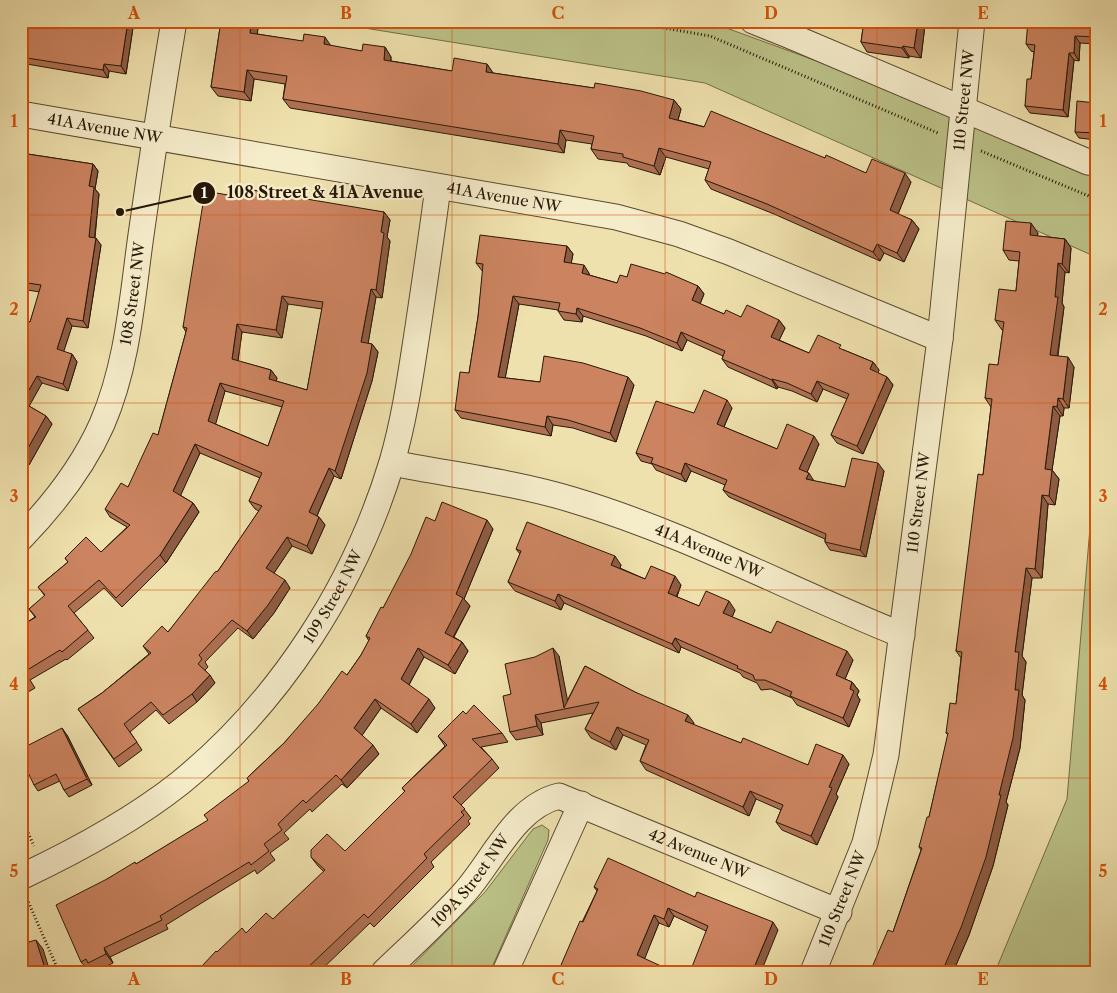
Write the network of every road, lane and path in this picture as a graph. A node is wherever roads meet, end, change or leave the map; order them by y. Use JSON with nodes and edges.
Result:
{"nodes":[{"id":1,"x":174,"y":21,"type":"edge"},
{"id":2,"x":625,"y":21,"type":"edge"},
{"id":3,"x":753,"y":21,"type":"edge"},
{"id":4,"x":972,"y":21,"type":"edge"},
{"id":5,"x":794,"y":29,"type":"edge"},
{"id":6,"x":964,"y":110,"type":"junction"},
{"id":7,"x":21,"y":114,"type":"edge"},
{"id":8,"x":154,"y":138,"type":"junction"},
{"id":9,"x":961,"y":142,"type":"junction"},
{"id":10,"x":1096,"y":163,"type":"edge"},
{"id":11,"x":438,"y":187,"type":"junction"},
{"id":12,"x":1096,"y":199,"type":"edge"},
{"id":13,"x":940,"y":339,"type":"junction"},
{"id":14,"x":392,"y":463,"type":"junction"},
{"id":15,"x":21,"y":538,"type":"edge"},
{"id":16,"x":902,"y":635,"type":"junction"},
{"id":17,"x":570,"y":800,"type":"junction"},
{"id":18,"x":21,"y":817,"type":"edge"},
{"id":19,"x":36,"y":848,"type":"dead end"},
{"id":20,"x":23,"y":885,"type":"edge"},
{"id":21,"x":839,"y":912,"type":"junction"},
{"id":22,"x":59,"y":972,"type":"edge"},
{"id":23,"x":384,"y":972,"type":"edge"},
{"id":24,"x":505,"y":972,"type":"edge"},
{"id":25,"x":813,"y":972,"type":"edge"}],
"edges":[{"from":1,"to":8,"type":"street","name":"108 Street NW"},
{"from":2,"to":9,"type":"path"},
{"from":3,"to":5,"type":"street"},
{"from":4,"to":6,"type":"street","name":"110 Street NW"},
{"from":5,"to":6,"type":"street"},
{"from":6,"to":9,"type":"street","name":"110 Street NW"},
{"from":6,"to":10,"type":"street"},
{"from":7,"to":8,"type":"street","name":"41A Avenue NW"},
{"from":8,"to":11,"type":"street","name":"41A Avenue NW"},
{"from":8,"to":15,"type":"street","name":"108 Street NW"},
{"from":9,"to":12,"type":"path"},
{"from":9,"to":13,"type":"street","name":"110 Street NW"},
{"from":11,"to":13,"type":"street","name":"41A Avenue NW"},
{"from":11,"to":14,"type":"street","name":"109 Street NW"},
{"from":13,"to":16,"type":"street","name":"110 Street NW"},
{"from":14,"to":16,"type":"street","name":"41A Avenue NW"},
{"from":14,"to":20,"type":"street","name":"109 Street NW"},
{"from":16,"to":21,"type":"street","name":"110 Street NW"},
{"from":17,"to":21,"type":"street","name":"42 Avenue NW"},
{"from":17,"to":23,"type":"street","name":"109A Street NW"},
{"from":17,"to":24,"type":"street"},
{"from":18,"to":19,"type":"path"},
{"from":20,"to":22,"type":"path"},
{"from":21,"to":25,"type":"street","name":"110 Street NW"}]}
